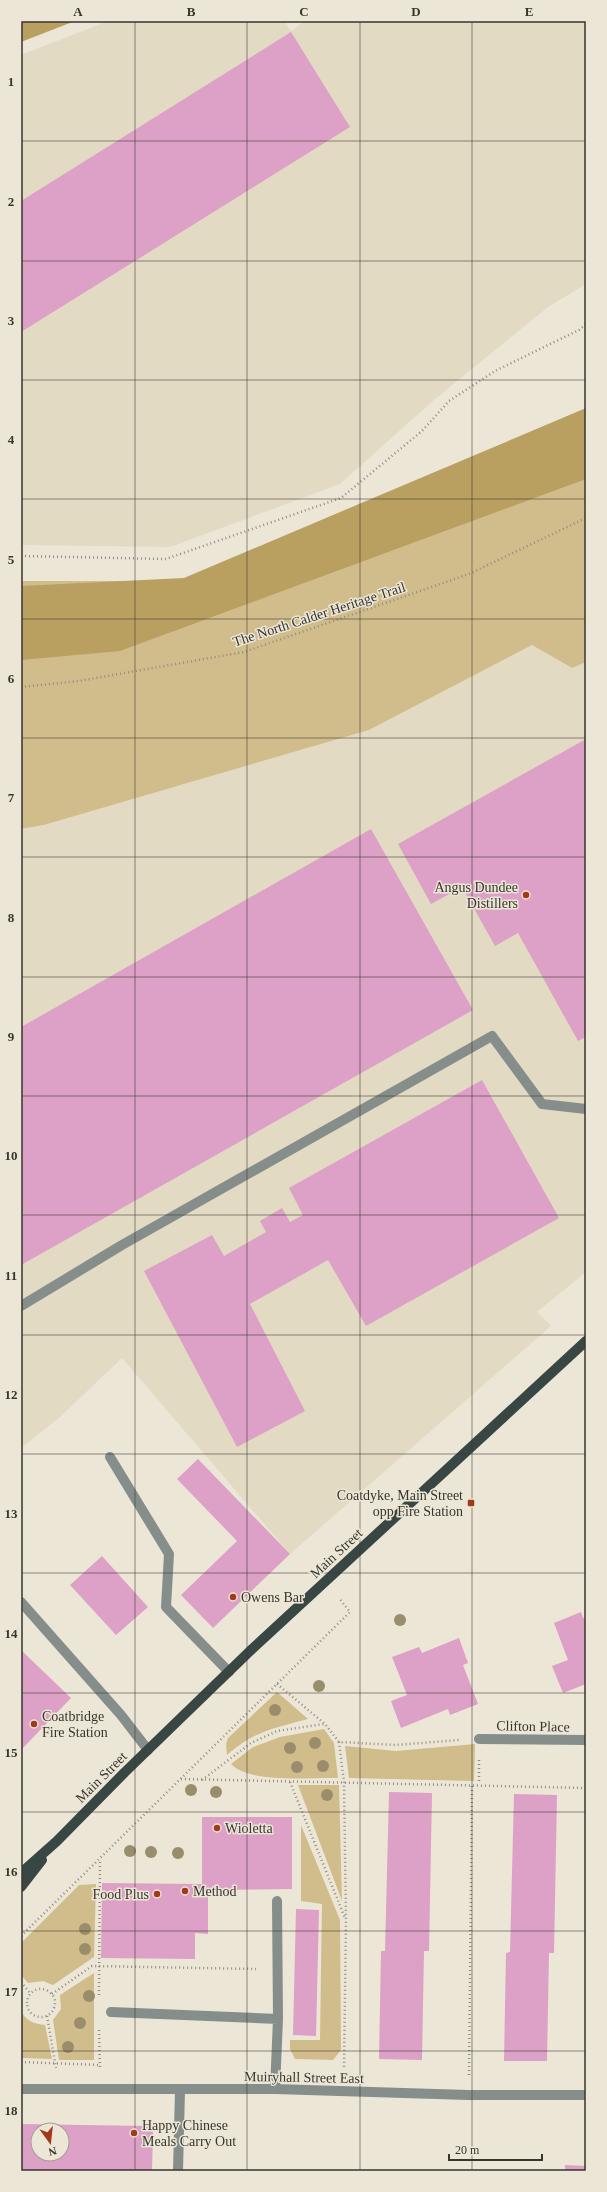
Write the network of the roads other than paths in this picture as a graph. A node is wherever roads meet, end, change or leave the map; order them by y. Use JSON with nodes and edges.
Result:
{"nodes":[{"id":1,"x":586,"y":1109,"type":"edge"},
{"id":2,"x":21,"y":1306,"type":"edge"},
{"id":3,"x":586,"y":1341,"type":"edge"},
{"id":4,"x":110,"y":1457,"type":"dead end"},
{"id":5,"x":21,"y":1602,"type":"edge"},
{"id":6,"x":229,"y":1672,"type":"junction"},
{"id":7,"x":479,"y":1739,"type":"road end"},
{"id":8,"x":586,"y":1740,"type":"edge"},
{"id":9,"x":148,"y":1750,"type":"junction"},
{"id":10,"x":57,"y":1841,"type":"junction"},
{"id":11,"x":21,"y":1873,"type":"edge"},
{"id":12,"x":21,"y":1887,"type":"edge"},
{"id":13,"x":277,"y":1901,"type":"dead end"},
{"id":14,"x":111,"y":2012,"type":"dead end"},
{"id":15,"x":278,"y":2019,"type":"junction"},
{"id":16,"x":21,"y":2089,"type":"edge"},
{"id":17,"x":275,"y":2089,"type":"junction"},
{"id":18,"x":180,"y":2090,"type":"junction"},
{"id":19,"x":586,"y":2095,"type":"edge"},
{"id":20,"x":178,"y":2171,"type":"edge"}],
"edges":[{"from":1,"to":2,"type":"street"},
{"from":3,"to":6,"type":"main road","name":"Main Street"},
{"from":4,"to":6,"type":"street"},
{"from":5,"to":9,"type":"street"},
{"from":6,"to":9,"type":"main road","name":"Main Street"},
{"from":7,"to":8,"type":"street","name":"Clifton Place"},
{"from":9,"to":10,"type":"main road","name":"Main Street"},
{"from":10,"to":11,"type":"main road","name":"Main Street"},
{"from":10,"to":12,"type":"main road","name":"Main Street"},
{"from":13,"to":15,"type":"street"},
{"from":14,"to":15,"type":"street"},
{"from":15,"to":17,"type":"street"},
{"from":16,"to":18,"type":"street","name":"Muiryhall Street East"},
{"from":17,"to":18,"type":"street","name":"Muiryhall Street East"},
{"from":17,"to":19,"type":"street","name":"Muiryhall Street East"},
{"from":18,"to":20,"type":"street"}]}
